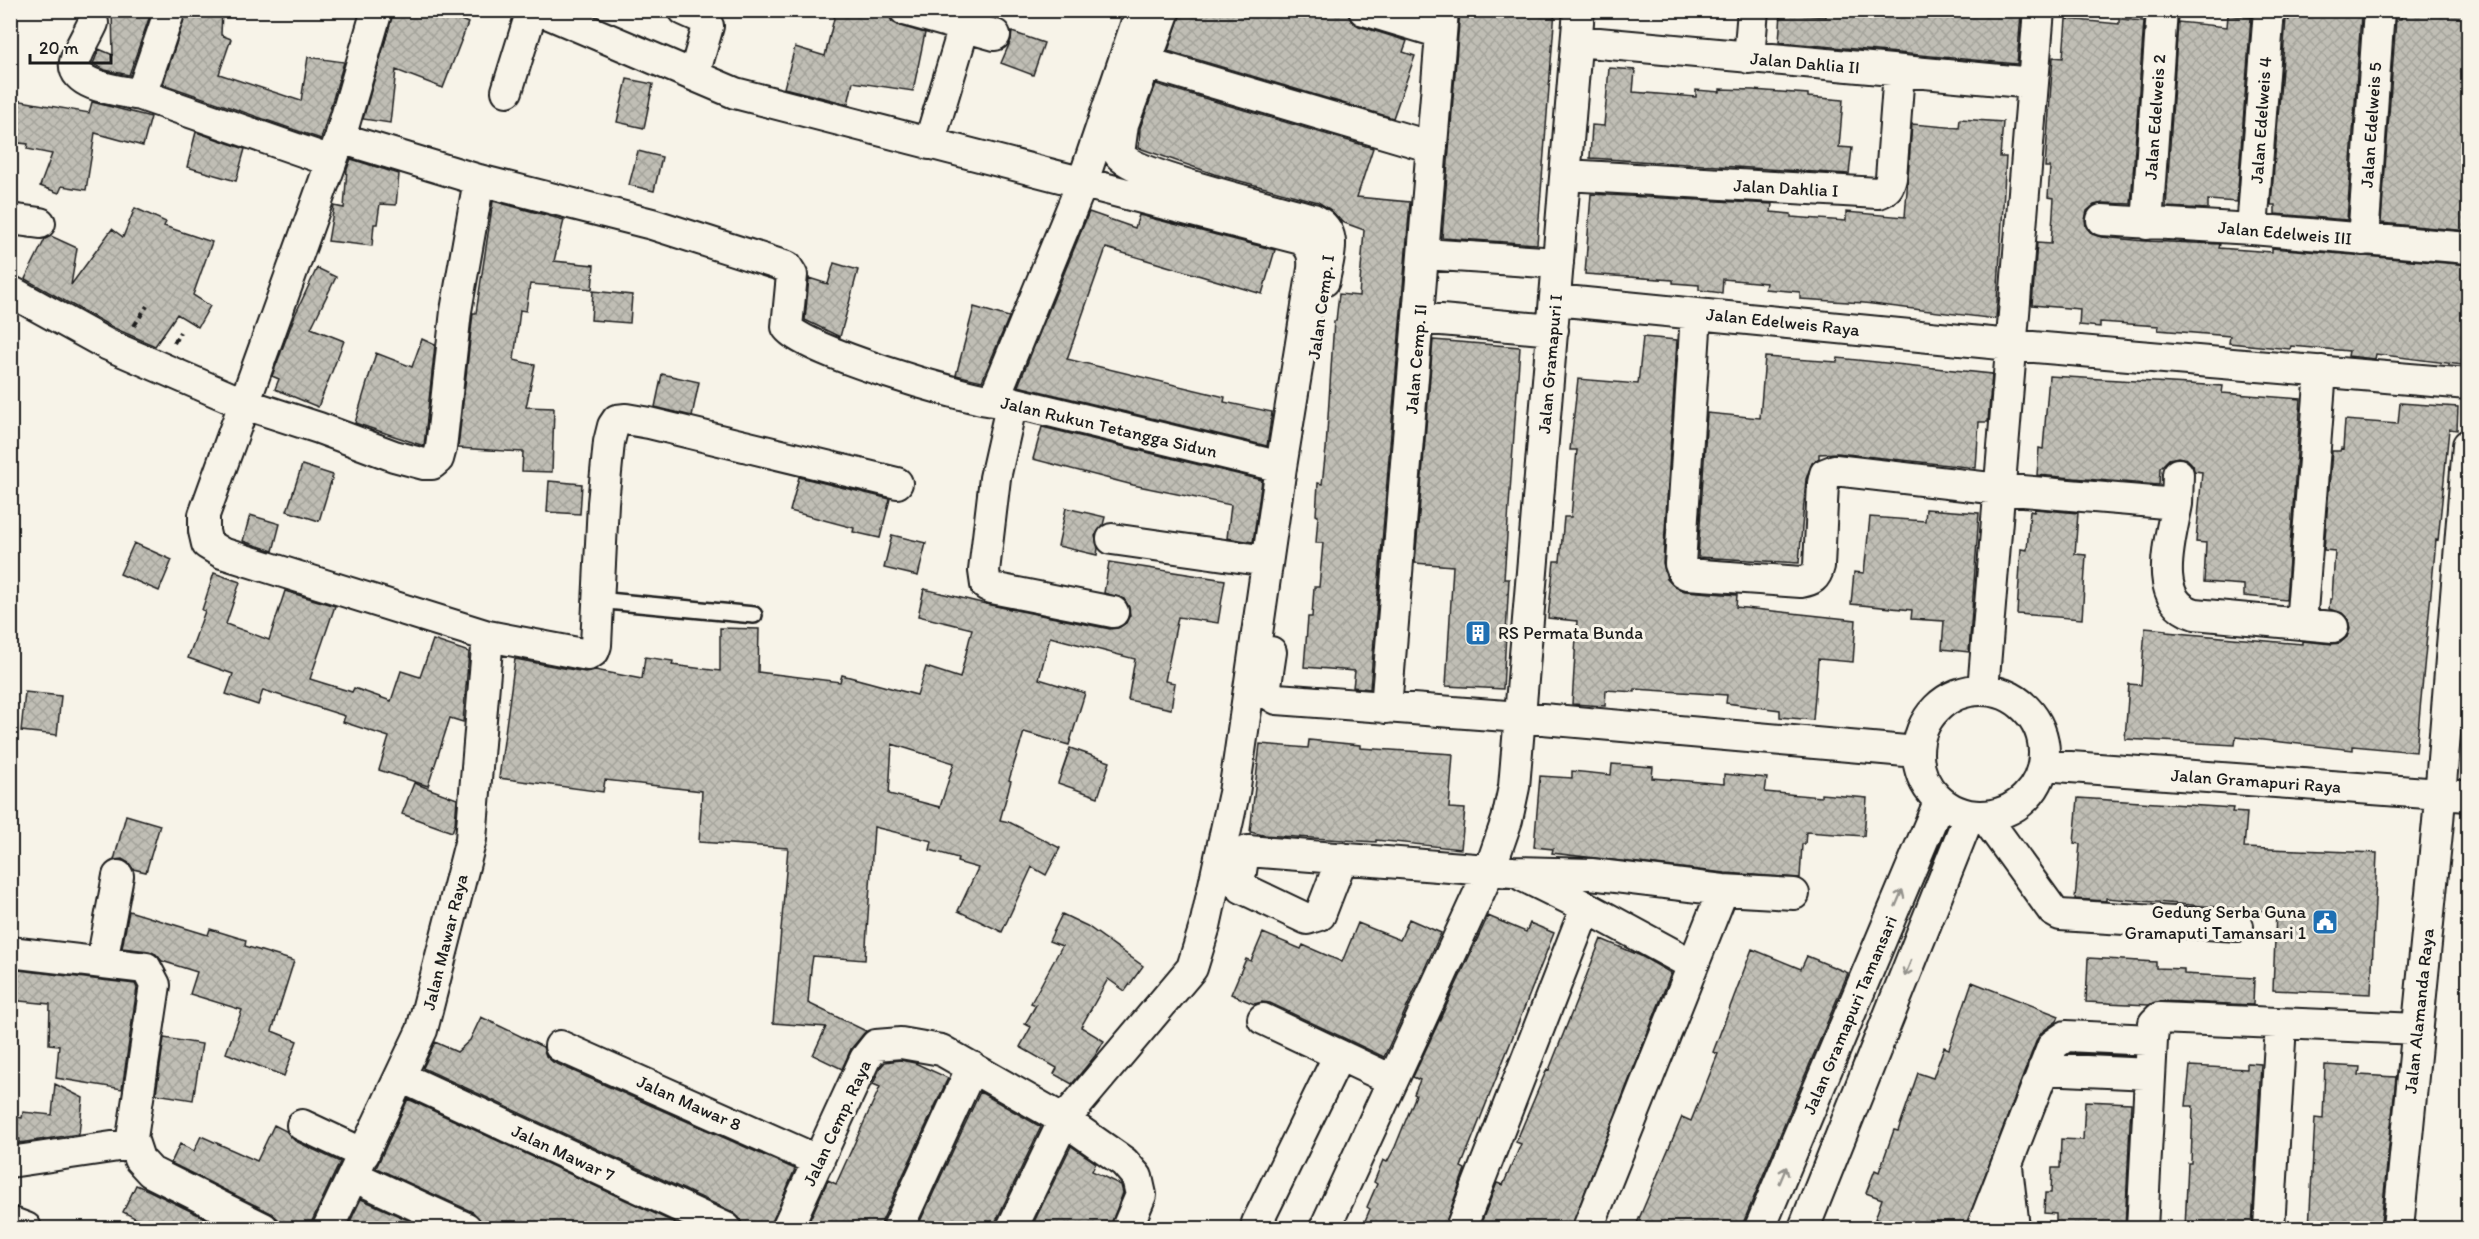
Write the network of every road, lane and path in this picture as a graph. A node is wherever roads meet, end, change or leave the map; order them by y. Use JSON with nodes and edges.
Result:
{"nodes":[{"id":1,"x":170,"y":10,"type":"edge"},
{"id":2,"x":376,"y":10,"type":"edge"},
{"id":3,"x":532,"y":10,"type":"edge"},
{"id":4,"x":540,"y":10,"type":"edge"},
{"id":5,"x":684,"y":10,"type":"edge"},
{"id":6,"x":905,"y":10,"type":"edge"},
{"id":7,"x":1141,"y":10,"type":"edge"},
{"id":8,"x":1165,"y":10,"type":"edge"},
{"id":9,"x":1364,"y":10,"type":"edge"},
{"id":10,"x":1579,"y":10,"type":"edge"},
{"id":11,"x":1754,"y":10,"type":"edge"},
{"id":12,"x":2039,"y":10,"type":"edge"},
{"id":13,"x":2162,"y":10,"type":"edge"},
{"id":14,"x":2269,"y":10,"type":"edge"},
{"id":15,"x":2379,"y":10,"type":"edge"},
{"id":16,"x":1442,"y":22,"type":"edge"},
{"id":17,"x":93,"y":23,"type":"dead end"},
{"id":18,"x":964,"y":27,"type":"junction"},
{"id":19,"x":995,"y":35,"type":"dead end"},
{"id":20,"x":1577,"y":41,"type":"junction"},
{"id":21,"x":1749,"y":58,"type":"junction"},
{"id":22,"x":1147,"y":63,"type":"junction"},
{"id":23,"x":1899,"y":72,"type":"junction"},
{"id":24,"x":694,"y":75,"type":"junction"},
{"id":25,"x":2033,"y":83,"type":"junction"},
{"id":26,"x":507,"y":92,"type":"dead end"},
{"id":27,"x":141,"y":95,"type":"junction"},
{"id":28,"x":929,"y":144,"type":"junction"},
{"id":29,"x":1432,"y":147,"type":"junction"},
{"id":30,"x":335,"y":150,"type":"junction"},
{"id":31,"x":1566,"y":175,"type":"junction"},
{"id":32,"x":479,"y":180,"type":"junction"},
{"id":33,"x":1083,"y":181,"type":"junction"},
{"id":34,"x":10,"y":219,"type":"edge"},
{"id":35,"x":2102,"y":220,"type":"dead end"},
{"id":36,"x":40,"y":223,"type":"dead end"},
{"id":37,"x":2147,"y":224,"type":"junction"},
{"id":38,"x":2252,"y":229,"type":"junction"},
{"id":39,"x":2363,"y":240,"type":"junction"},
{"id":40,"x":2469,"y":248,"type":"edge"},
{"id":41,"x":1424,"y":254,"type":"junction"},
{"id":42,"x":1558,"y":263,"type":"junction"},
{"id":43,"x":10,"y":291,"type":"edge"},
{"id":44,"x":1555,"y":300,"type":"junction"},
{"id":45,"x":1696,"y":314,"type":"junction"},
{"id":46,"x":1419,"y":318,"type":"junction"},
{"id":47,"x":1552,"y":330,"type":"junction"},
{"id":48,"x":2011,"y":345,"type":"junction"},
{"id":49,"x":2321,"y":371,"type":"junction"},
{"id":50,"x":2469,"y":384,"type":"edge"},
{"id":51,"x":1003,"y":402,"type":"junction"},
{"id":52,"x":245,"y":404,"type":"junction"},
{"id":53,"x":2469,"y":445,"type":"edge"},
{"id":54,"x":1281,"y":467,"type":"junction"},
{"id":55,"x":2178,"y":474,"type":"dead end"},
{"id":56,"x":897,"y":483,"type":"dead end"},
{"id":57,"x":1999,"y":489,"type":"junction"},
{"id":58,"x":2176,"y":504,"type":"junction"},
{"id":59,"x":1112,"y":539,"type":"dead end"},
{"id":60,"x":1267,"y":561,"type":"junction"},
{"id":61,"x":597,"y":600,"type":"junction"},
{"id":62,"x":1113,"y":612,"type":"dead end"},
{"id":63,"x":754,"y":615,"type":"dead end"},
{"id":64,"x":2301,"y":624,"type":"junction"},
{"id":65,"x":2333,"y":627,"type":"dead end"},
{"id":66,"x":488,"y":636,"type":"junction"},
{"id":67,"x":1983,"y":690,"type":"junction"},
{"id":68,"x":1386,"y":708,"type":"junction"},
{"id":69,"x":1520,"y":717,"type":"junction"},
{"id":70,"x":1917,"y":752,"type":"junction"},
{"id":71,"x":2043,"y":765,"type":"junction"},
{"id":72,"x":2454,"y":795,"type":"edge"},
{"id":73,"x":1939,"y":802,"type":"junction"},
{"id":74,"x":1977,"y":817,"type":"junction"},
{"id":75,"x":1342,"y":858,"type":"dead end"},
{"id":76,"x":1502,"y":870,"type":"junction"},
{"id":77,"x":118,"y":876,"type":"dead end"},
{"id":78,"x":1723,"y":890,"type":"junction"},
{"id":79,"x":1794,"y":894,"type":"dead end"},
{"id":80,"x":1586,"y":906,"type":"junction"},
{"id":81,"x":2238,"y":926,"type":"dead end"},
{"id":82,"x":10,"y":952,"type":"edge"},
{"id":83,"x":102,"y":962,"type":"junction"},
{"id":84,"x":1693,"y":965,"type":"junction"},
{"id":85,"x":1263,"y":1019,"type":"dead end"},
{"id":86,"x":2281,"y":1024,"type":"junction"},
{"id":87,"x":2418,"y":1029,"type":"junction"},
{"id":88,"x":2152,"y":1040,"type":"junction"},
{"id":89,"x":560,"y":1046,"type":"dead end"},
{"id":90,"x":1340,"y":1055,"type":"junction"},
{"id":91,"x":972,"y":1067,"type":"junction"},
{"id":92,"x":2043,"y":1069,"type":"junction"},
{"id":93,"x":2150,"y":1074,"type":"junction"},
{"id":94,"x":400,"y":1077,"type":"junction"},
{"id":95,"x":1392,"y":1080,"type":"junction"},
{"id":96,"x":1064,"y":1120,"type":"junction"},
{"id":97,"x":302,"y":1125,"type":"dead end"},
{"id":98,"x":135,"y":1151,"type":"junction"},
{"id":99,"x":819,"y":1161,"type":"junction"},
{"id":100,"x":11,"y":1162,"type":"edge"},
{"id":101,"x":2007,"y":1164,"type":"junction"},
{"id":102,"x":358,"y":1165,"type":"junction"},
{"id":103,"x":10,"y":1222,"type":"edge"},
{"id":104,"x":1257,"y":1223,"type":"dead end"},
{"id":105,"x":450,"y":1225,"type":"edge"},
{"id":106,"x":26,"y":1228,"type":"edge"},
{"id":107,"x":263,"y":1228,"type":"edge"},
{"id":108,"x":328,"y":1228,"type":"edge"},
{"id":109,"x":726,"y":1228,"type":"edge"},
{"id":110,"x":786,"y":1228,"type":"edge"},
{"id":111,"x":898,"y":1228,"type":"edge"},
{"id":112,"x":1012,"y":1228,"type":"edge"},
{"id":113,"x":1127,"y":1228,"type":"edge"},
{"id":114,"x":1325,"y":1228,"type":"edge"},
{"id":115,"x":1461,"y":1228,"type":"edge"},
{"id":116,"x":1588,"y":1228,"type":"edge"},
{"id":117,"x":1760,"y":1228,"type":"edge"},
{"id":118,"x":1804,"y":1228,"type":"edge"},
{"id":119,"x":1982,"y":1228,"type":"edge"},
{"id":120,"x":2014,"y":1228,"type":"edge"},
{"id":121,"x":2142,"y":1228,"type":"edge"},
{"id":122,"x":2269,"y":1228,"type":"edge"},
{"id":123,"x":2398,"y":1228,"type":"edge"}],
"edges":[{"from":1,"to":27,"type":"street"},
{"from":2,"to":30,"type":"street"},
{"from":3,"to":26,"type":"street"},
{"from":4,"to":24,"type":"street"},
{"from":5,"to":24,"type":"street"},
{"from":6,"to":18,"type":"street"},
{"from":7,"to":33,"type":"street","name":"Jalan Rukun Tetangga Sidun"},
{"from":8,"to":22,"type":"street","name":"Jalan Cemp. I"},
{"from":9,"to":16,"type":"street"},
{"from":10,"to":20,"type":"street","name":"Jalan Gramapuri I"},
{"from":11,"to":21,"type":"street"},
{"from":12,"to":25,"type":"street"},
{"from":13,"to":37,"type":"street","name":"Jalan Edelweis 2"},
{"from":14,"to":38,"type":"street","name":"Jalan Edelweis 4"},
{"from":15,"to":39,"type":"street","name":"Jalan Edelweis 5"},
{"from":16,"to":29,"type":"street","name":"Jalan Cemp. II"},
{"from":17,"to":27,"type":"street"},
{"from":18,"to":19,"type":"street"},
{"from":18,"to":28,"type":"street"},
{"from":20,"to":21,"type":"street","name":"Jalan Dahlia II"},
{"from":20,"to":31,"type":"street","name":"Jalan Gramapuri I"},
{"from":21,"to":23,"type":"street","name":"Jalan Dahlia II"},
{"from":22,"to":29,"type":"street"},
{"from":22,"to":68,"type":"street","name":"Jalan Cemp. I"},
{"from":23,"to":25,"type":"street","name":"Jalan Dahlia II"},
{"from":23,"to":31,"type":"street","name":"Jalan Dahlia I"},
{"from":24,"to":28,"type":"street"},
{"from":25,"to":48,"type":"street"},
{"from":27,"to":30,"type":"street"},
{"from":28,"to":33,"type":"street"},
{"from":29,"to":41,"type":"street","name":"Jalan Cemp. II"},
{"from":30,"to":32,"type":"street"},
{"from":30,"to":52,"type":"street"},
{"from":31,"to":42,"type":"street","name":"Jalan Gramapuri I"},
{"from":32,"to":51,"type":"street"},
{"from":32,"to":52,"type":"street"},
{"from":33,"to":51,"type":"street","name":"Jalan Rukun Tetangga Sidun"},
{"from":33,"to":54,"type":"street"},
{"from":34,"to":36,"type":"street"},
{"from":35,"to":37,"type":"street","name":"Jalan Edelweis III"},
{"from":37,"to":38,"type":"street","name":"Jalan Edelweis III"},
{"from":38,"to":39,"type":"street","name":"Jalan Edelweis III"},
{"from":39,"to":40,"type":"street","name":"Jalan Edelweis III"},
{"from":41,"to":42,"type":"street"},
{"from":41,"to":46,"type":"street","name":"Jalan Cemp. II"},
{"from":42,"to":44,"type":"street","name":"Jalan Gramapuri I"},
{"from":43,"to":52,"type":"street"},
{"from":44,"to":45,"type":"street","name":"Jalan Edelweis Raya"},
{"from":44,"to":47,"type":"street","name":"Jalan Gramapuri I"},
{"from":45,"to":48,"type":"street","name":"Jalan Edelweis Raya"},
{"from":45,"to":57,"type":"street"},
{"from":46,"to":47,"type":"street"},
{"from":46,"to":68,"type":"street","name":"Jalan Cemp. II"},
{"from":47,"to":69,"type":"street","name":"Jalan Gramapuri I"},
{"from":48,"to":49,"type":"street","name":"Jalan Edelweis Raya"},
{"from":48,"to":57,"type":"street"},
{"from":49,"to":50,"type":"street","name":"Jalan Edelweis Raya"},
{"from":49,"to":64,"type":"street"},
{"from":51,"to":54,"type":"street","name":"Jalan Rukun Tetangga Sidun"},
{"from":51,"to":62,"type":"street"},
{"from":52,"to":66,"type":"street"},
{"from":53,"to":72,"type":"street","name":"Jalan Alamanda Raya"},
{"from":54,"to":60,"type":"street"},
{"from":55,"to":58,"type":"street"},
{"from":56,"to":61,"type":"street"},
{"from":57,"to":58,"type":"street"},
{"from":57,"to":67,"type":"street"},
{"from":58,"to":64,"type":"street"},
{"from":59,"to":60,"type":"street"},
{"from":60,"to":96,"type":"street"},
{"from":61,"to":63,"type":"lane"},
{"from":61,"to":66,"type":"street"},
{"from":64,"to":65,"type":"street"},
{"from":66,"to":94,"type":"street","name":"Jalan Mawar Raya"},
{"from":67,"to":70,"type":"street"},
{"from":67,"to":71,"type":"street"},
{"from":68,"to":69,"type":"street"},
{"from":69,"to":70,"type":"street"},
{"from":69,"to":76,"type":"street","name":"Jalan Gramapuri I"},
{"from":70,"to":73,"type":"street"},
{"from":71,"to":72,"type":"street","name":"Jalan Gramapuri Raya"},
{"from":71,"to":74,"type":"street"},
{"from":72,"to":87,"type":"street","name":"Jalan Alamanda Raya"},
{"from":73,"to":74,"type":"street"},
{"from":117,"to":73,"type":"street","name":"Jalan Gramapuri Tamansari","one_way":true},
{"from":74,"to":81,"type":"street"},
{"from":74,"to":118,"type":"street","name":"Jalan Gramapuri Tamansari","one_way":true},
{"from":75,"to":76,"type":"street"},
{"from":76,"to":78,"type":"street"},
{"from":76,"to":80,"type":"street"},
{"from":76,"to":95,"type":"street","name":"Jalan Gramapuri I"},
{"from":77,"to":83,"type":"street"},
{"from":78,"to":79,"type":"street"},
{"from":78,"to":84,"type":"street"},
{"from":80,"to":84,"type":"street"},
{"from":80,"to":115,"type":"street"},
{"from":82,"to":83,"type":"street"},
{"from":83,"to":98,"type":"street"},
{"from":84,"to":116,"type":"street"},
{"from":85,"to":90,"type":"street"},
{"from":86,"to":87,"type":"street"},
{"from":86,"to":88,"type":"street"},
{"from":86,"to":122,"type":"street"},
{"from":87,"to":123,"type":"street","name":"Jalan Alamanda Raya"},
{"from":88,"to":92,"type":"street"},
{"from":88,"to":93,"type":"street"},
{"from":89,"to":99,"type":"street","name":"Jalan Mawar 8"},
{"from":90,"to":95,"type":"street"},
{"from":90,"to":104,"type":"street"},
{"from":91,"to":96,"type":"street"},
{"from":91,"to":99,"type":"street","name":"Jalan Cemp. Raya"},
{"from":91,"to":111,"type":"street"},
{"from":92,"to":93,"type":"street"},
{"from":92,"to":101,"type":"street"},
{"from":93,"to":121,"type":"street"},
{"from":94,"to":102,"type":"street","name":"Jalan Mawar Raya"},
{"from":94,"to":109,"type":"street","name":"Jalan Mawar 7"},
{"from":95,"to":114,"type":"street","name":"Jalan Gramapuri I"},
{"from":96,"to":112,"type":"street"},
{"from":96,"to":113,"type":"street"},
{"from":97,"to":102,"type":"street"},
{"from":98,"to":100,"type":"street"},
{"from":98,"to":107,"type":"street"},
{"from":99,"to":110,"type":"street","name":"Jalan Cemp. Raya"},
{"from":101,"to":119,"type":"street"},
{"from":101,"to":120,"type":"street"},
{"from":102,"to":105,"type":"street"},
{"from":102,"to":108,"type":"street","name":"Jalan Mawar Raya"},
{"from":103,"to":106,"type":"street"}]}
